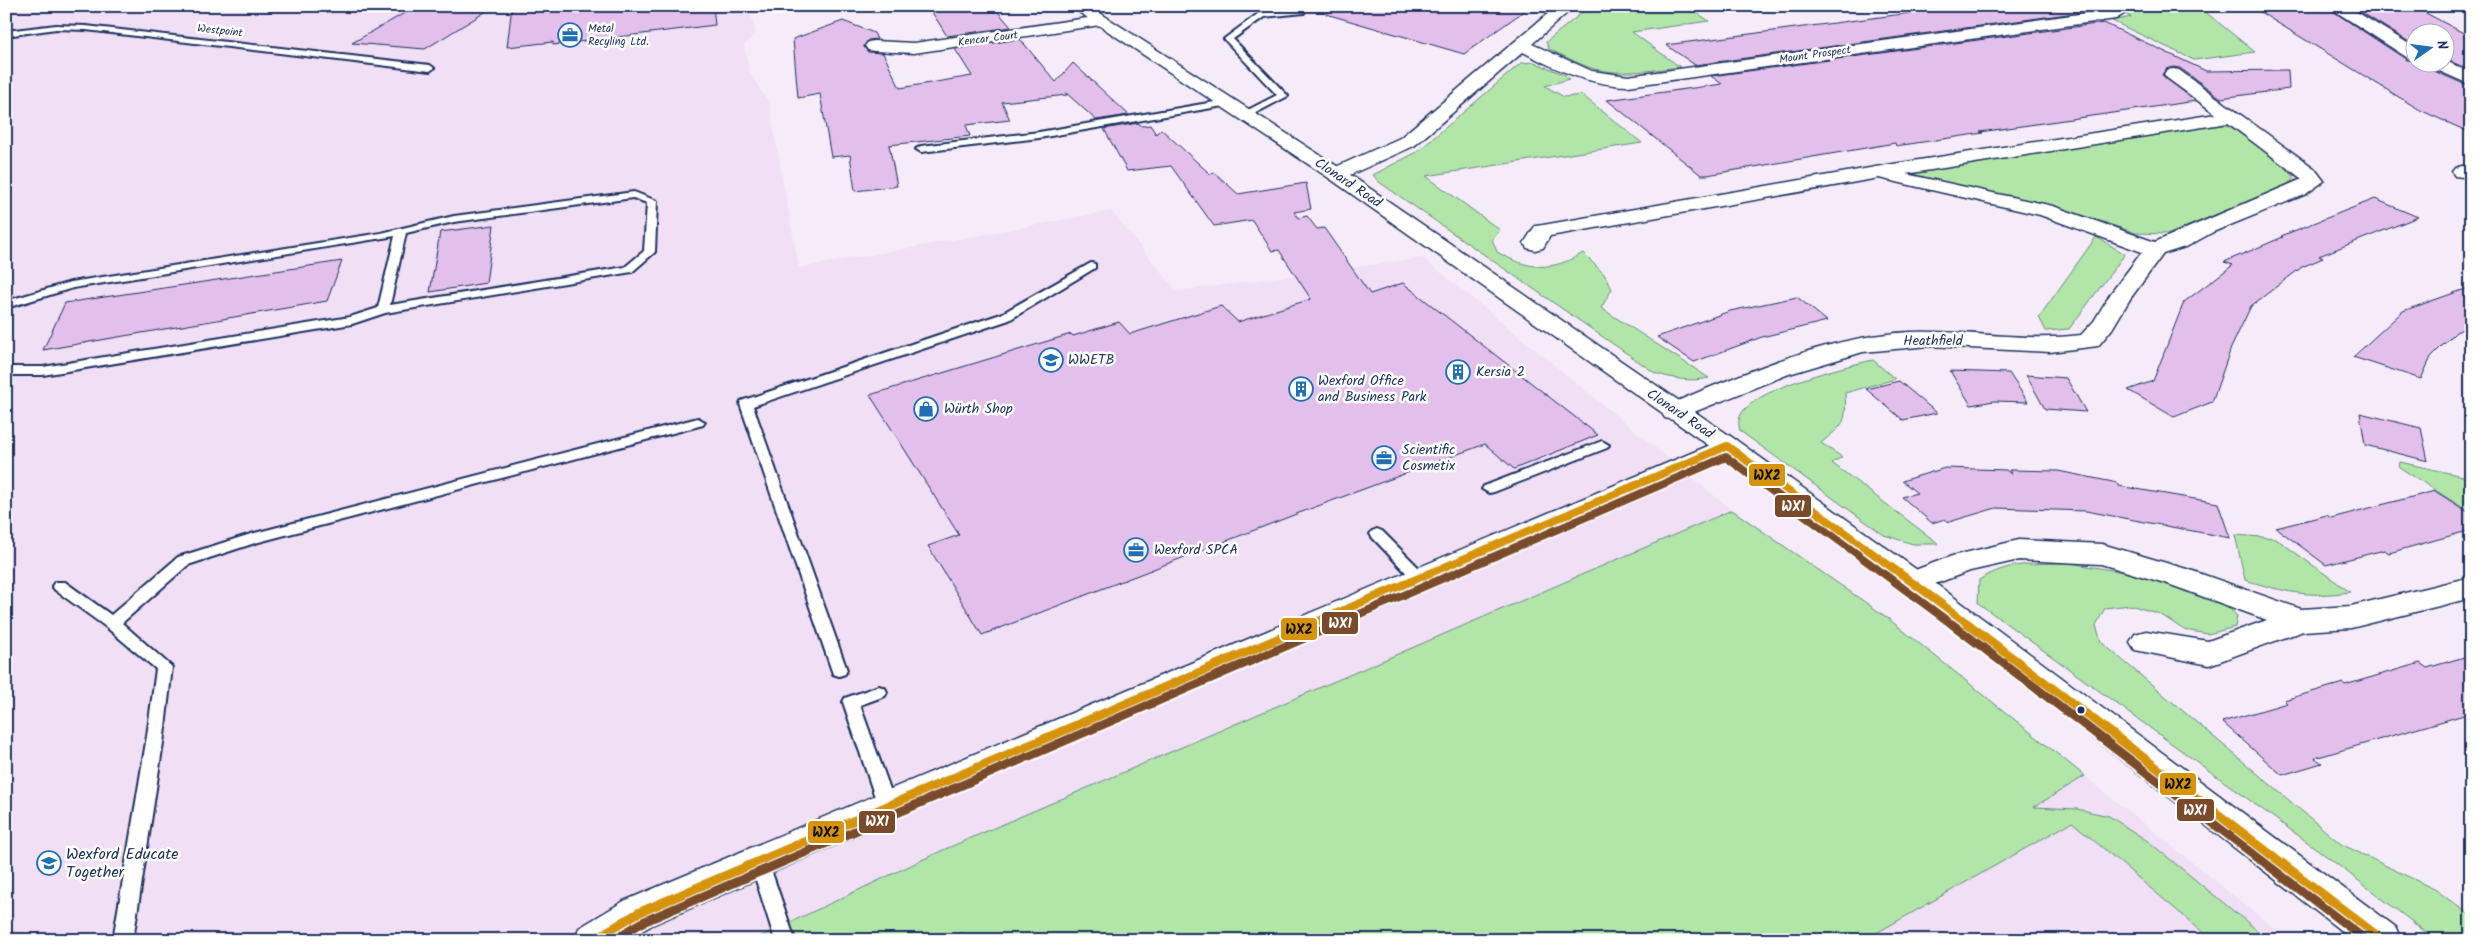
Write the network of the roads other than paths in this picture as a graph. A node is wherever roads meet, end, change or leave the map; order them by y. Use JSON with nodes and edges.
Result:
{"nodes":[{"id":1,"x":1078,"y":6,"type":"edge"},
{"id":2,"x":1567,"y":6,"type":"edge"},
{"id":3,"x":2334,"y":6,"type":"edge"},
{"id":4,"x":1302,"y":10,"type":"dead end"},
{"id":5,"x":2116,"y":14,"type":"dead end"},
{"id":6,"x":1100,"y":22,"type":"junction"},
{"id":7,"x":6,"y":34,"type":"edge"},
{"id":8,"x":1521,"y":45,"type":"junction"},
{"id":9,"x":874,"y":46,"type":"dead end"},
{"id":10,"x":2404,"y":48,"type":"edge"},
{"id":11,"x":430,"y":68,"type":"dead end"},
{"id":12,"x":2454,"y":72,"type":"edge"},
{"id":13,"x":2173,"y":74,"type":"dead end"},
{"id":14,"x":2471,"y":80,"type":"edge"},
{"id":15,"x":1226,"y":103,"type":"junction"},
{"id":16,"x":1245,"y":115,"type":"junction"},
{"id":17,"x":2232,"y":117,"type":"junction"},
{"id":18,"x":922,"y":149,"type":"dead end"},
{"id":19,"x":1873,"y":173,"type":"junction"},
{"id":20,"x":1336,"y":174,"type":"junction"},
{"id":21,"x":401,"y":232,"type":"junction"},
{"id":22,"x":1535,"y":243,"type":"dead end"},
{"id":23,"x":2155,"y":249,"type":"junction"},
{"id":24,"x":1091,"y":266,"type":"dead end"},
{"id":25,"x":6,"y":305,"type":"edge"},
{"id":26,"x":383,"y":310,"type":"junction"},
{"id":27,"x":6,"y":371,"type":"edge"},
{"id":28,"x":1674,"y":412,"type":"junction"},
{"id":29,"x":698,"y":422,"type":"dead end"},
{"id":30,"x":1602,"y":445,"type":"dead end"},
{"id":31,"x":1727,"y":446,"type":"junction"},
{"id":32,"x":1489,"y":489,"type":"dead end"},
{"id":33,"x":1377,"y":534,"type":"dead end"},
{"id":34,"x":1420,"y":578,"type":"junction"},
{"id":35,"x":1913,"y":582,"type":"junction"},
{"id":36,"x":60,"y":586,"type":"dead end"},
{"id":37,"x":2471,"y":587,"type":"edge"},
{"id":38,"x":2300,"y":620,"type":"junction"},
{"id":39,"x":112,"y":623,"type":"junction"},
{"id":40,"x":2146,"y":642,"type":"dead end"},
{"id":41,"x":839,"y":670,"type":"dead end"},
{"id":42,"x":879,"y":692,"type":"dead end"},
{"id":43,"x":887,"y":806,"type":"junction"},
{"id":44,"x":759,"y":861,"type":"junction"},
{"id":45,"x":123,"y":940,"type":"edge"},
{"id":46,"x":593,"y":940,"type":"edge"},
{"id":47,"x":786,"y":940,"type":"edge"},
{"id":48,"x":2383,"y":940,"type":"edge"}],
"edges":[{"from":1,"to":6,"type":"street","name":"Clonard Road"},
{"from":2,"to":8,"type":"street"},
{"from":3,"to":10,"type":"street"},
{"from":4,"to":16,"type":"lane"},
{"from":5,"to":8,"type":"street","name":"Mount Prospect"},
{"from":6,"to":9,"type":"street","name":"Kencar Court"},
{"from":6,"to":15,"type":"street","name":"Clonard Road"},
{"from":7,"to":11,"type":"lane","name":"Westpoint"},
{"from":8,"to":20,"type":"street"},
{"from":12,"to":14,"type":"street"},
{"from":13,"to":17,"type":"street"},
{"from":15,"to":16,"type":"street","name":"Clonard Road"},
{"from":15,"to":18,"type":"lane"},
{"from":16,"to":20,"type":"street","name":"Clonard Road"},
{"from":17,"to":19,"type":"street"},
{"from":17,"to":23,"type":"street"},
{"from":19,"to":22,"type":"street"},
{"from":19,"to":23,"type":"street"},
{"from":20,"to":28,"type":"street","name":"Clonard Road"},
{"from":21,"to":25,"type":"lane"},
{"from":21,"to":26,"type":"lane"},
{"from":21,"to":26,"type":"lane"},
{"from":23,"to":28,"type":"street","name":"Heathfield"},
{"from":24,"to":41,"type":"lane"},
{"from":26,"to":27,"type":"lane"},
{"from":28,"to":31,"type":"street","name":"Clonard Road"},
{"from":29,"to":39,"type":"lane"},
{"from":30,"to":32,"type":"lane"},
{"from":31,"to":34,"type":"street"},
{"from":31,"to":35,"type":"street","name":"Clonard Road"},
{"from":33,"to":34,"type":"lane"},
{"from":34,"to":43,"type":"street"},
{"from":35,"to":38,"type":"street"},
{"from":35,"to":48,"type":"street","name":"Clonard Road"},
{"from":36,"to":39,"type":"lane"},
{"from":37,"to":38,"type":"street"},
{"from":38,"to":40,"type":"street"},
{"from":39,"to":45,"type":"lane"},
{"from":42,"to":43,"type":"lane"},
{"from":43,"to":44,"type":"street"},
{"from":44,"to":46,"type":"street"},
{"from":44,"to":47,"type":"lane"}]}
